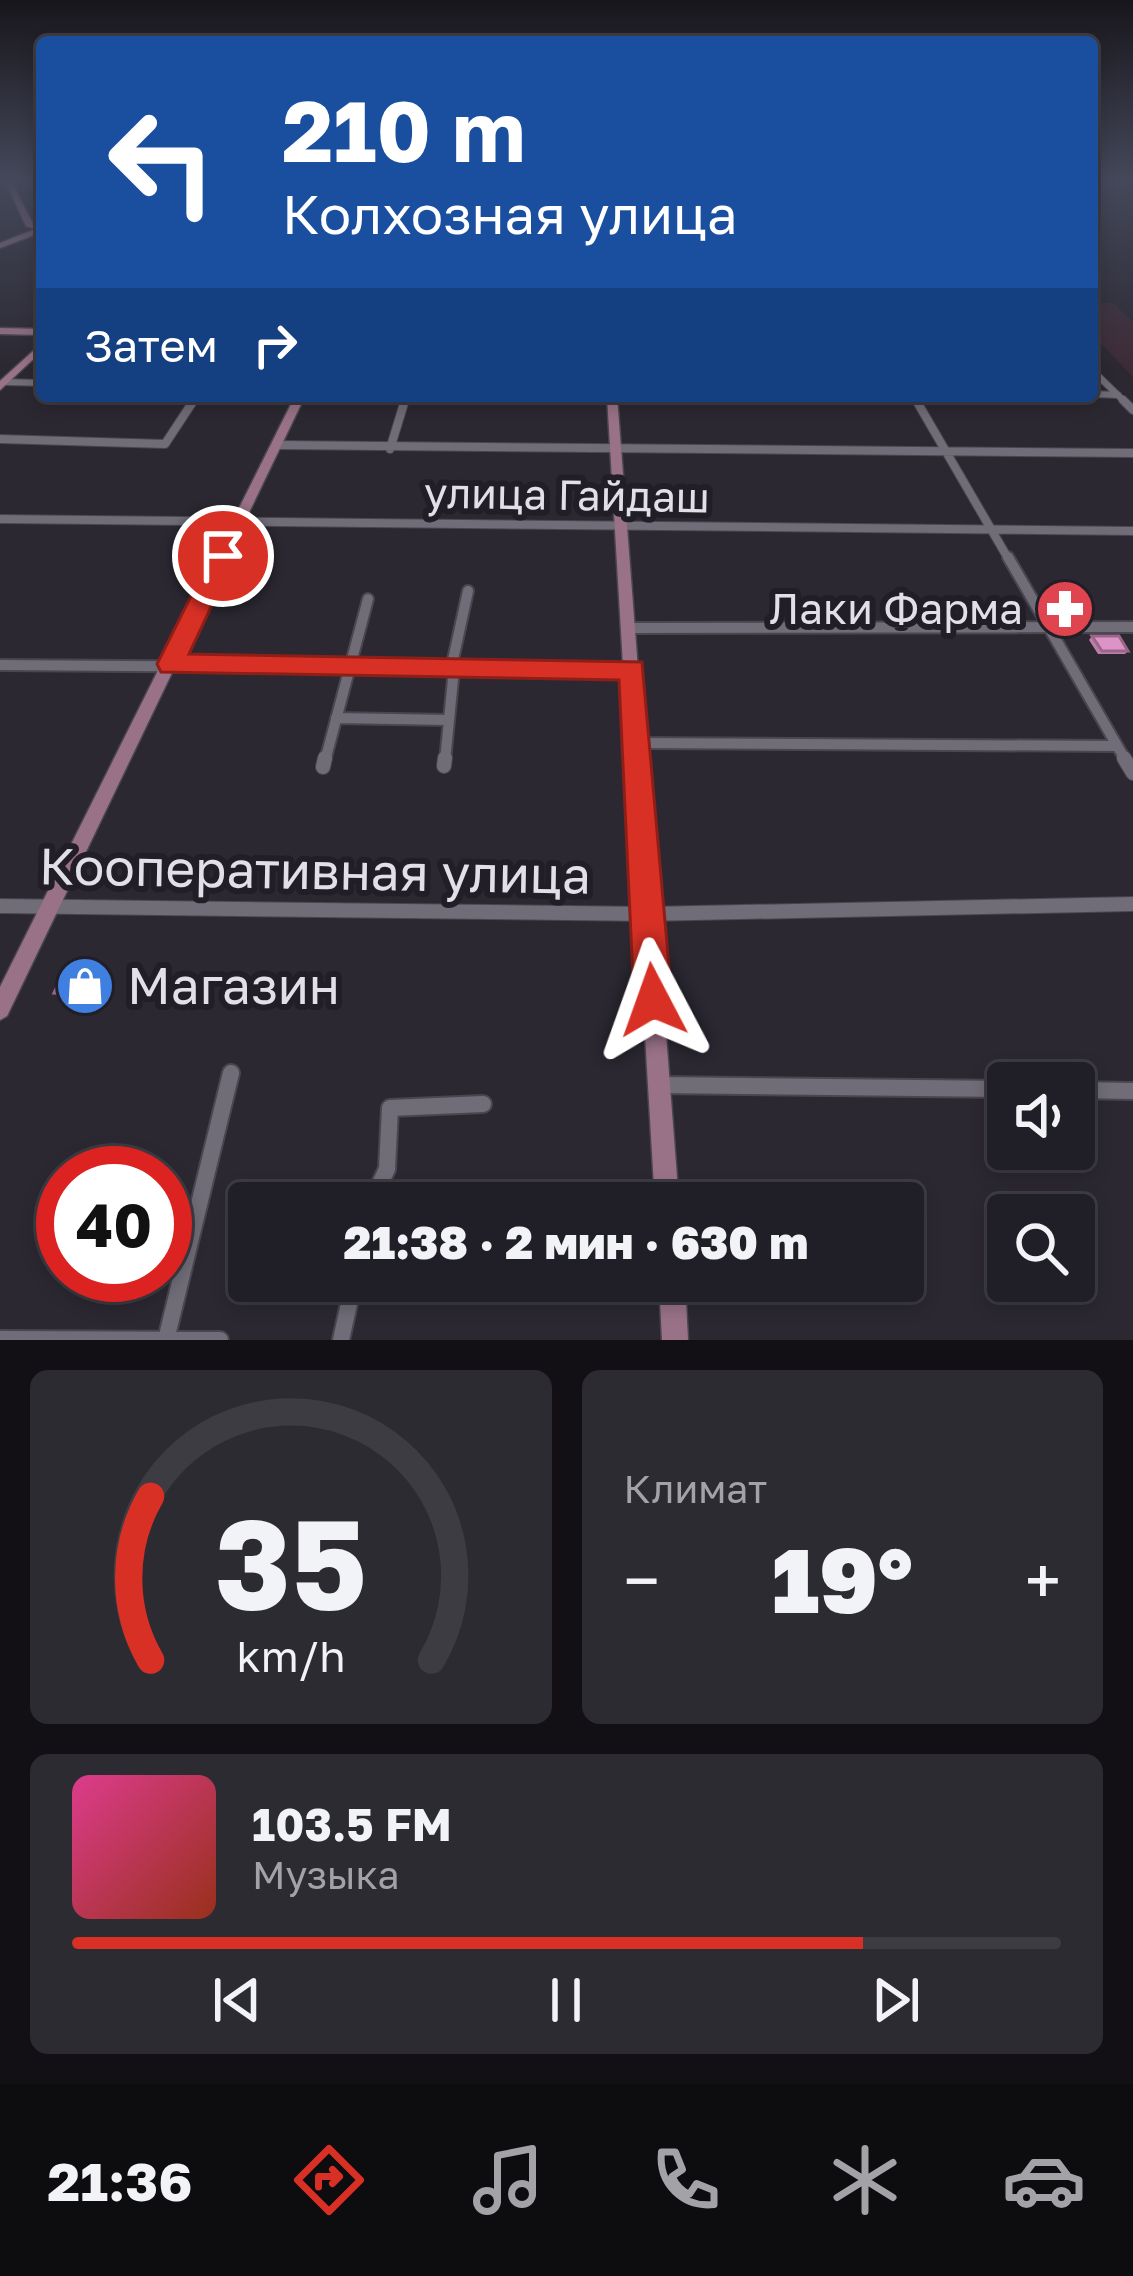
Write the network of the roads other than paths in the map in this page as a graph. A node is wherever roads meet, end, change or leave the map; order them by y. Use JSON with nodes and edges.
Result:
{"nodes":[{"id":1,"x":0,"y":331,"type":"edge"},
{"id":2,"x":36,"y":332,"type":"edge"},
{"id":3,"x":36,"y":352,"type":"edge"},
{"id":4,"x":1098,"y":376,"type":"edge"},
{"id":5,"x":36,"y":383,"type":"edge"},
{"id":6,"x":3,"y":385,"type":"edge"},
{"id":7,"x":1098,"y":394,"type":"edge"},
{"id":8,"x":1118,"y":395,"type":"junction"},
{"id":9,"x":192,"y":402,"type":"edge"},
{"id":10,"x":298,"y":402,"type":"edge"},
{"id":11,"x":404,"y":402,"type":"edge"},
{"id":12,"x":613,"y":402,"type":"edge"},
{"id":13,"x":918,"y":402,"type":"edge"},
{"id":14,"x":1133,"y":410,"type":"edge"},
{"id":15,"x":0,"y":439,"type":"edge"},
{"id":16,"x":278,"y":445,"type":"junction"},
{"id":17,"x":390,"y":449,"type":"junction"},
{"id":18,"x":946,"y":450,"type":"junction"},
{"id":19,"x":617,"y":451,"type":"junction"},
{"id":20,"x":1133,"y":453,"type":"edge"},
{"id":21,"x":0,"y":519,"type":"edge"},
{"id":22,"x":239,"y":524,"type":"junction"},
{"id":23,"x":623,"y":529,"type":"junction"},
{"id":24,"x":991,"y":532,"type":"junction"},
{"id":25,"x":1133,"y":532,"type":"edge"},
{"id":26,"x":468,"y":591,"type":"dead end"},
{"id":27,"x":368,"y":599,"type":"dead end"},
{"id":28,"x":1046,"y":625,"type":"junction"},
{"id":29,"x":1133,"y":627,"type":"edge"},
{"id":30,"x":629,"y":628,"type":"junction"},
{"id":31,"x":170,"y":664,"type":"junction"},
{"id":32,"x":0,"y":665,"type":"edge"},
{"id":33,"x":349,"y":669,"type":"junction"},
{"id":34,"x":452,"y":669,"type":"junction"},
{"id":35,"x":632,"y":670,"type":"junction"},
{"id":36,"x":336,"y":718,"type":"junction"},
{"id":37,"x":449,"y":720,"type":"junction"},
{"id":38,"x":637,"y":743,"type":"junction"},
{"id":39,"x":1118,"y":746,"type":"junction"},
{"id":40,"x":444,"y":766,"type":"dead end"},
{"id":41,"x":323,"y":767,"type":"dead end"},
{"id":42,"x":1133,"y":772,"type":"edge"},
{"id":43,"x":1133,"y":904,"type":"edge"},
{"id":44,"x":0,"y":907,"type":"edge"},
{"id":45,"x":50,"y":908,"type":"junction"},
{"id":46,"x":648,"y":914,"type":"junction"},
{"id":47,"x":0,"y":1010,"type":"edge"},
{"id":48,"x":231,"y":1073,"type":"dead end"},
{"id":49,"x":659,"y":1085,"type":"junction"},
{"id":50,"x":987,"y":1089,"type":"edge"},
{"id":51,"x":1095,"y":1090,"type":"edge"},
{"id":52,"x":1133,"y":1091,"type":"edge"},
{"id":53,"x":483,"y":1104,"type":"dead end"},
{"id":54,"x":381,"y":1182,"type":"edge"},
{"id":55,"x":666,"y":1182,"type":"edge"},
{"id":56,"x":349,"y":1302,"type":"edge"},
{"id":57,"x":672,"y":1302,"type":"edge"},
{"id":58,"x":0,"y":1339,"type":"edge"},
{"id":59,"x":166,"y":1339,"type":"edge"},
{"id":60,"x":220,"y":1340,"type":"edge"},
{"id":61,"x":341,"y":1340,"type":"edge"},
{"id":62,"x":675,"y":1340,"type":"edge"}],
"edges":[{"from":1,"to":2,"type":"street"},
{"from":3,"to":6,"type":"street"},
{"from":4,"to":8,"type":"street"},
{"from":5,"to":6,"type":"street"},
{"from":7,"to":8,"type":"street"},
{"from":8,"to":14,"type":"street"},
{"from":9,"to":15,"type":"street"},
{"from":10,"to":16,"type":"street"},
{"from":11,"to":17,"type":"street"},
{"from":12,"to":19,"type":"street"},
{"from":13,"to":18,"type":"street"},
{"from":16,"to":17,"type":"street"},
{"from":16,"to":22,"type":"street"},
{"from":17,"to":19,"type":"street"},
{"from":18,"to":19,"type":"street"},
{"from":18,"to":20,"type":"street"},
{"from":18,"to":24,"type":"street"},
{"from":19,"to":23,"type":"street"},
{"from":21,"to":22,"type":"street","name":"улица Гайдаш"},
{"from":22,"to":23,"type":"street","name":"улица Гайдаш"},
{"from":22,"to":31,"type":"street"},
{"from":23,"to":24,"type":"street","name":"улица Гайдаш"},
{"from":23,"to":30,"type":"street"},
{"from":24,"to":25,"type":"street","name":"улица Гайдаш"},
{"from":24,"to":28,"type":"street"},
{"from":26,"to":34,"type":"street"},
{"from":27,"to":33,"type":"street"},
{"from":28,"to":29,"type":"street"},
{"from":28,"to":30,"type":"street"},
{"from":28,"to":39,"type":"street"},
{"from":30,"to":35,"type":"street"},
{"from":31,"to":32,"type":"street"},
{"from":31,"to":33,"type":"street"},
{"from":31,"to":45,"type":"street"},
{"from":33,"to":34,"type":"street"},
{"from":33,"to":36,"type":"street"},
{"from":34,"to":35,"type":"street"},
{"from":34,"to":37,"type":"street"},
{"from":35,"to":38,"type":"street"},
{"from":36,"to":37,"type":"street"},
{"from":36,"to":41,"type":"street"},
{"from":37,"to":40,"type":"street"},
{"from":38,"to":39,"type":"street"},
{"from":38,"to":46,"type":"street"},
{"from":39,"to":42,"type":"street"},
{"from":43,"to":46,"type":"street","name":"Кооперативная улица"},
{"from":44,"to":45,"type":"street","name":"Кооперативная улица"},
{"from":45,"to":46,"type":"street","name":"Кооперативная улица"},
{"from":45,"to":47,"type":"street"},
{"from":46,"to":49,"type":"street"},
{"from":48,"to":59,"type":"street"},
{"from":49,"to":50,"type":"street"},
{"from":49,"to":55,"type":"street"},
{"from":51,"to":52,"type":"street"},
{"from":53,"to":54,"type":"street"},
{"from":56,"to":61,"type":"street"},
{"from":57,"to":62,"type":"street"},
{"from":58,"to":59,"type":"street"},
{"from":59,"to":60,"type":"street"}]}
